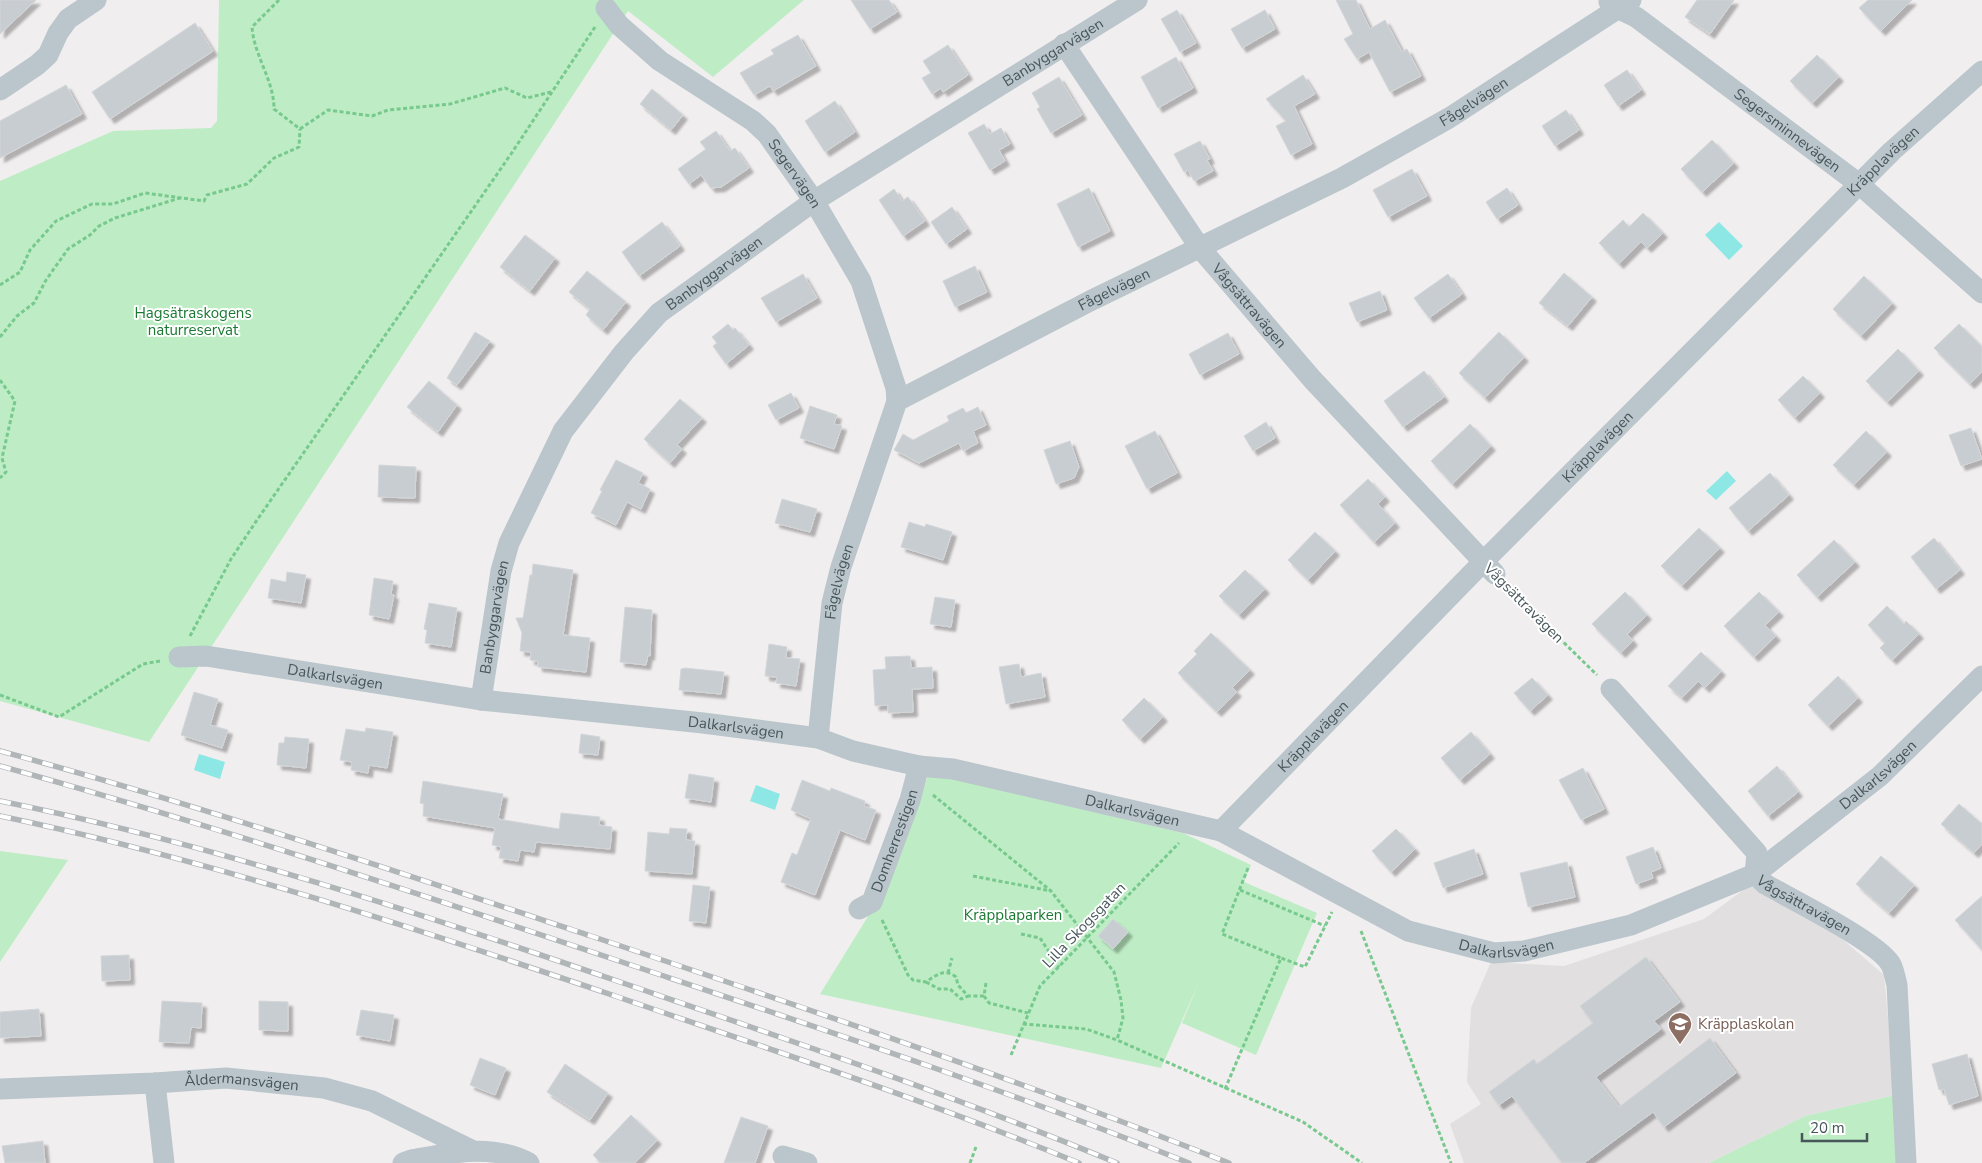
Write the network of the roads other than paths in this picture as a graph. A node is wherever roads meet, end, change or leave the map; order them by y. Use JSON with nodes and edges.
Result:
{"nodes":[{"id":1,"x":96,"y":0,"type":"edge"},
{"id":2,"x":1137,"y":0,"type":"edge"},
{"id":3,"x":1619,"y":3,"type":"edge"},
{"id":4,"x":606,"y":8,"type":"road end"},
{"id":5,"x":1064,"y":44,"type":"junction"},
{"id":6,"x":1982,"y":71,"type":"edge"},
{"id":7,"x":0,"y":90,"type":"edge"},
{"id":8,"x":1860,"y":184,"type":"junction"},
{"id":9,"x":814,"y":201,"type":"junction"},
{"id":10,"x":1200,"y":248,"type":"junction"},
{"id":11,"x":1982,"y":293,"type":"edge"},
{"id":12,"x":897,"y":401,"type":"junction"},
{"id":13,"x":1489,"y":568,"type":"junction"},
{"id":14,"x":179,"y":657,"type":"road end"},
{"id":15,"x":1982,"y":676,"type":"edge"},
{"id":16,"x":1611,"y":689,"type":"road end"},
{"id":17,"x":480,"y":700,"type":"junction"},
{"id":18,"x":818,"y":738,"type":"junction"},
{"id":19,"x":917,"y":774,"type":"junction"},
{"id":20,"x":1221,"y":831,"type":"junction"},
{"id":21,"x":1755,"y":874,"type":"junction"},
{"id":22,"x":866,"y":906,"type":"road end"},
{"id":23,"x":155,"y":1083,"type":"junction"},
{"id":24,"x":0,"y":1089,"type":"edge"},
{"id":25,"x":471,"y":1150,"type":"junction"},
{"id":26,"x":783,"y":1156,"type":"dead end"},
{"id":27,"x":164,"y":1163,"type":"edge"},
{"id":28,"x":403,"y":1163,"type":"edge"},
{"id":29,"x":529,"y":1163,"type":"edge"},
{"id":30,"x":807,"y":1163,"type":"edge"},
{"id":31,"x":1906,"y":1163,"type":"edge"}],
"edges":[{"from":1,"to":7,"type":"street"},
{"from":2,"to":5,"type":"street","name":"Banbyggarvägen"},
{"from":3,"to":8,"type":"street","name":"Segersminnevägen"},
{"from":3,"to":10,"type":"street","name":"Fågelvägen"},
{"from":4,"to":9,"type":"street","name":"Segervägen"},
{"from":5,"to":9,"type":"street","name":"Banbyggarvägen"},
{"from":5,"to":10,"type":"street","name":"Vågsättravägen"},
{"from":6,"to":8,"type":"street","name":"Kräpplavägen"},
{"from":8,"to":11,"type":"street","name":"Segersminnevägen"},
{"from":8,"to":13,"type":"street","name":"Kräpplavägen"},
{"from":9,"to":12,"type":"street","name":"Segervägen"},
{"from":9,"to":17,"type":"street","name":"Banbyggarvägen"},
{"from":10,"to":12,"type":"street","name":"Fågelvägen"},
{"from":10,"to":13,"type":"street","name":"Vågsättravägen"},
{"from":12,"to":18,"type":"street","name":"Fågelvägen"},
{"from":13,"to":20,"type":"street","name":"Kräpplavägen"},
{"from":14,"to":17,"type":"street","name":"Dalkarlsvägen"},
{"from":15,"to":21,"type":"street","name":"Dalkarlsvägen"},
{"from":16,"to":21,"type":"street","name":"Vågsättravägen"},
{"from":17,"to":18,"type":"street","name":"Dalkarlsvägen"},
{"from":18,"to":19,"type":"street","name":"Dalkarlsvägen"},
{"from":19,"to":20,"type":"street","name":"Dalkarlsvägen"},
{"from":19,"to":22,"type":"street","name":"Domherrestigen"},
{"from":20,"to":21,"type":"street","name":"Dalkarlsvägen"},
{"from":21,"to":31,"type":"street","name":"Vågsättravägen"},
{"from":23,"to":24,"type":"street","name":"Åldermansvägen"},
{"from":23,"to":25,"type":"street","name":"Åldermansvägen"},
{"from":23,"to":27,"type":"street"},
{"from":25,"to":28,"type":"street"},
{"from":25,"to":29,"type":"street"},
{"from":26,"to":30,"type":"street"}]}
